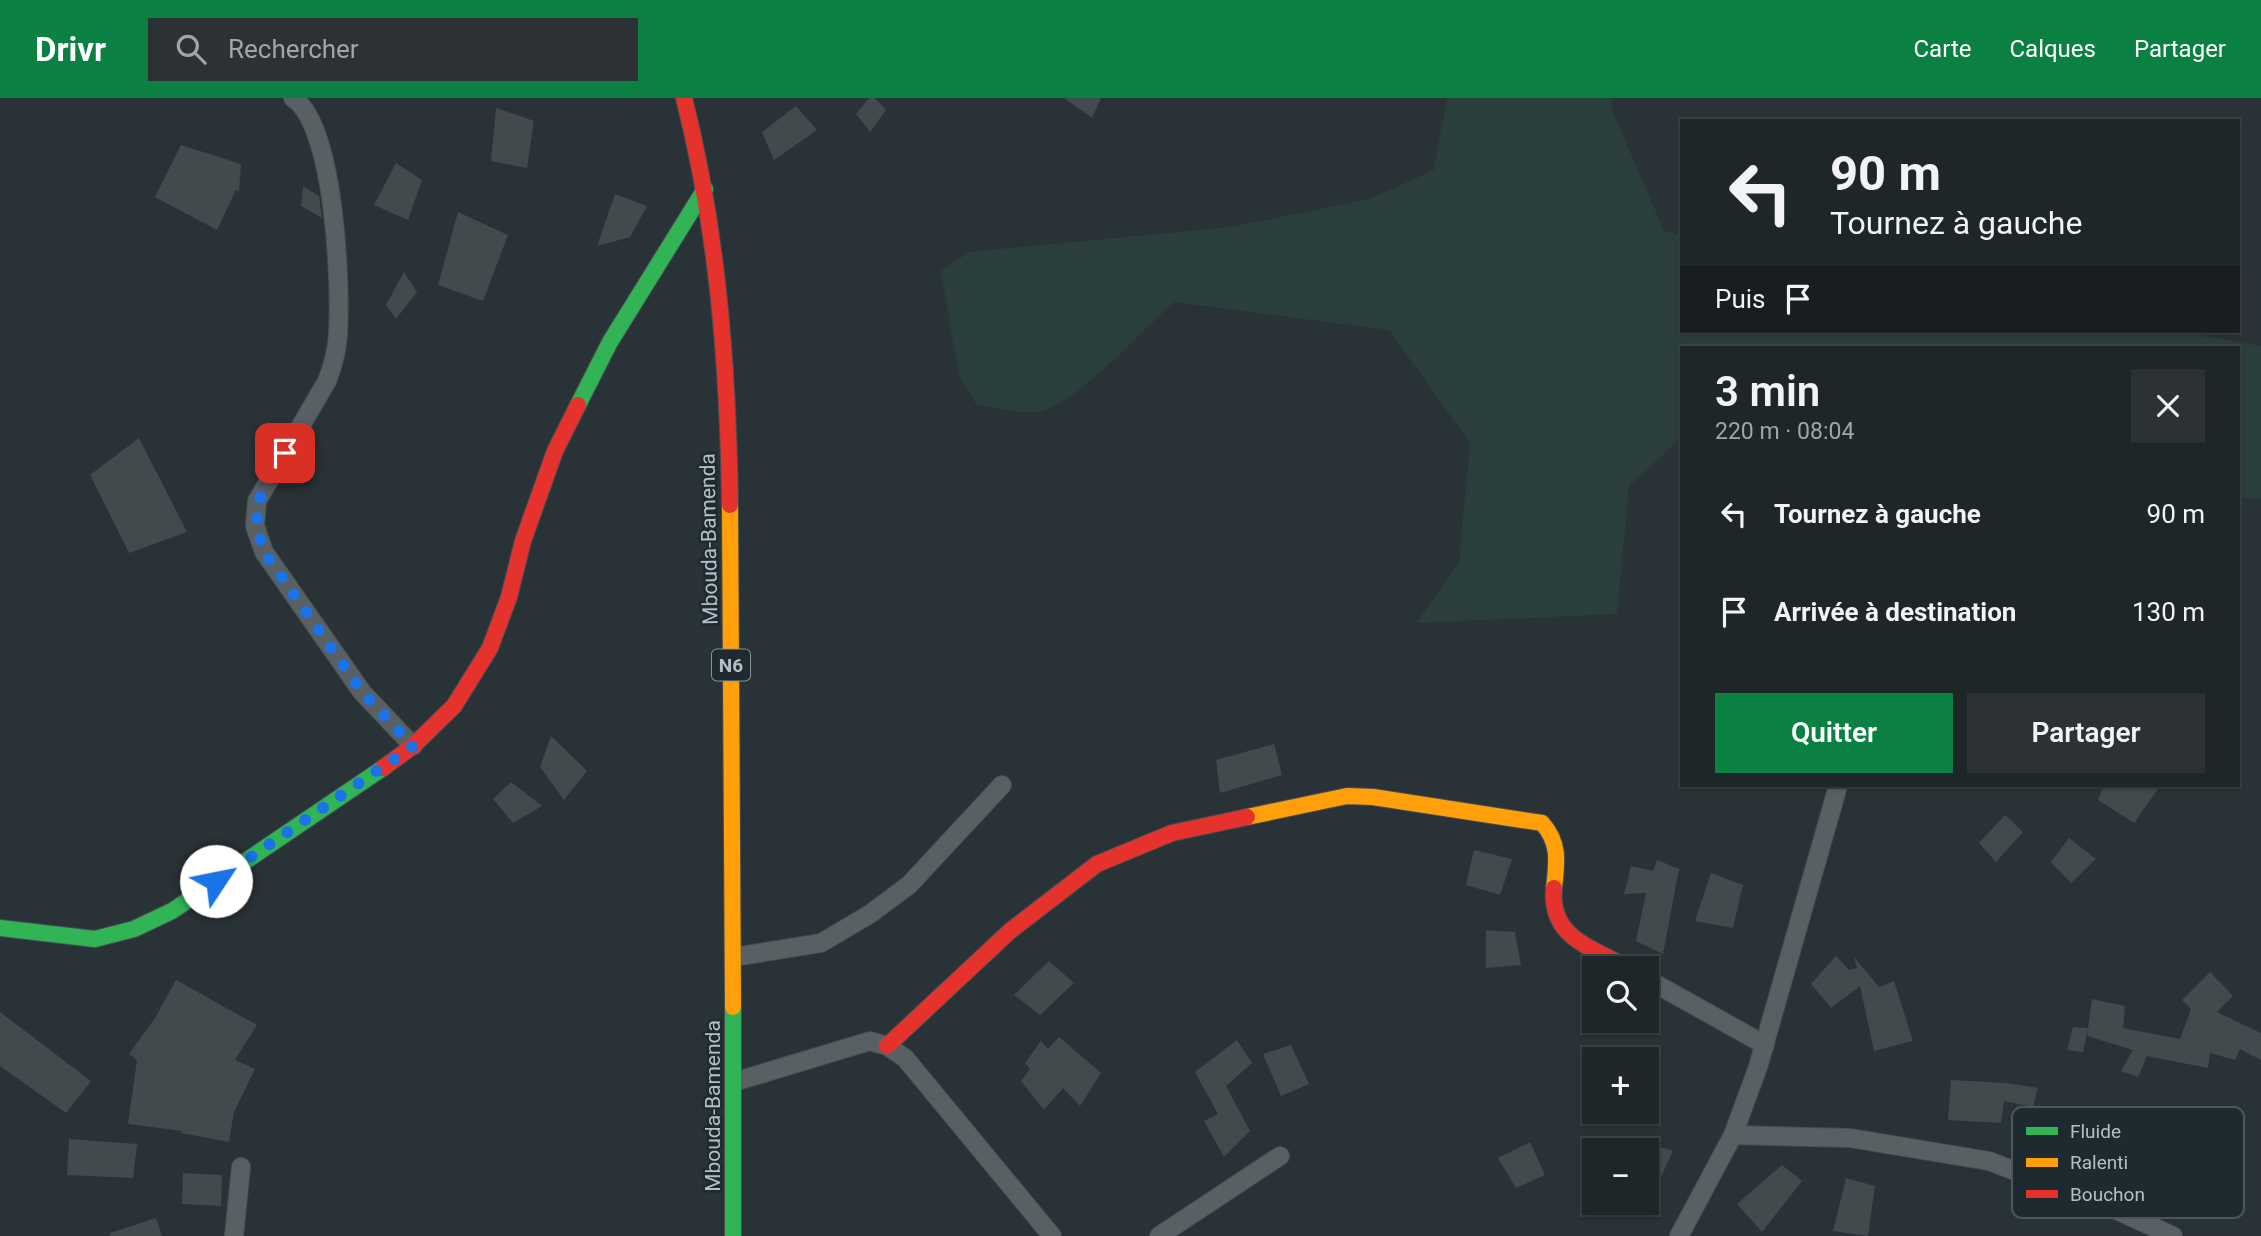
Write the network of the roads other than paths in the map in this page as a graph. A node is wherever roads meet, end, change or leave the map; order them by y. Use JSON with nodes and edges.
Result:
{"nodes":[{"id":1,"x":293,"y":98,"type":"edge"},
{"id":2,"x":684,"y":98,"type":"edge"},
{"id":3,"x":705,"y":188,"type":"junction"},
{"id":4,"x":413,"y":746,"type":"junction"},
{"id":5,"x":1002,"y":785,"type":"dead end"},
{"id":6,"x":1838,"y":787,"type":"edge"},
{"id":7,"x":0,"y":928,"type":"edge"},
{"id":8,"x":1608,"y":956,"type":"edge"},
{"id":9,"x":734,"y":957,"type":"junction"},
{"id":10,"x":1659,"y":986,"type":"edge"},
{"id":11,"x":1765,"y":1045,"type":"junction"},
{"id":12,"x":887,"y":1046,"type":"junction"},
{"id":13,"x":734,"y":1082,"type":"junction"},
{"id":14,"x":1733,"y":1135,"type":"junction"},
{"id":15,"x":1280,"y":1156,"type":"dead end"},
{"id":16,"x":241,"y":1167,"type":"dead end"},
{"id":17,"x":2012,"y":1170,"type":"edge"},
{"id":18,"x":2134,"y":1218,"type":"edge"},
{"id":19,"x":234,"y":1236,"type":"edge"},
{"id":20,"x":733,"y":1236,"type":"edge"},
{"id":21,"x":1052,"y":1236,"type":"edge"},
{"id":22,"x":1159,"y":1236,"type":"edge"},
{"id":23,"x":1679,"y":1236,"type":"edge"},
{"id":24,"x":2173,"y":1236,"type":"edge"}],
"edges":[{"from":1,"to":4,"type":"street"},
{"from":2,"to":3,"type":"main road","name":"Mbouda-Bamenda","number":"N6"},
{"from":3,"to":4,"type":"main road"},
{"from":3,"to":9,"type":"main road","name":"Mbouda-Bamenda","number":"N6"},
{"from":4,"to":7,"type":"main road"},
{"from":5,"to":9,"type":"street"},
{"from":6,"to":11,"type":"street"},
{"from":8,"to":12,"type":"main road"},
{"from":9,"to":13,"type":"main road","name":"Mbouda-Bamenda","number":"N6"},
{"from":10,"to":11,"type":"street"},
{"from":11,"to":14,"type":"street"},
{"from":12,"to":13,"type":"street"},
{"from":12,"to":21,"type":"street"},
{"from":13,"to":20,"type":"main road","name":"Mbouda-Bamenda","number":"N6"},
{"from":14,"to":17,"type":"street"},
{"from":14,"to":23,"type":"street"},
{"from":15,"to":22,"type":"street"},
{"from":16,"to":19,"type":"street"},
{"from":18,"to":24,"type":"street"}]}
